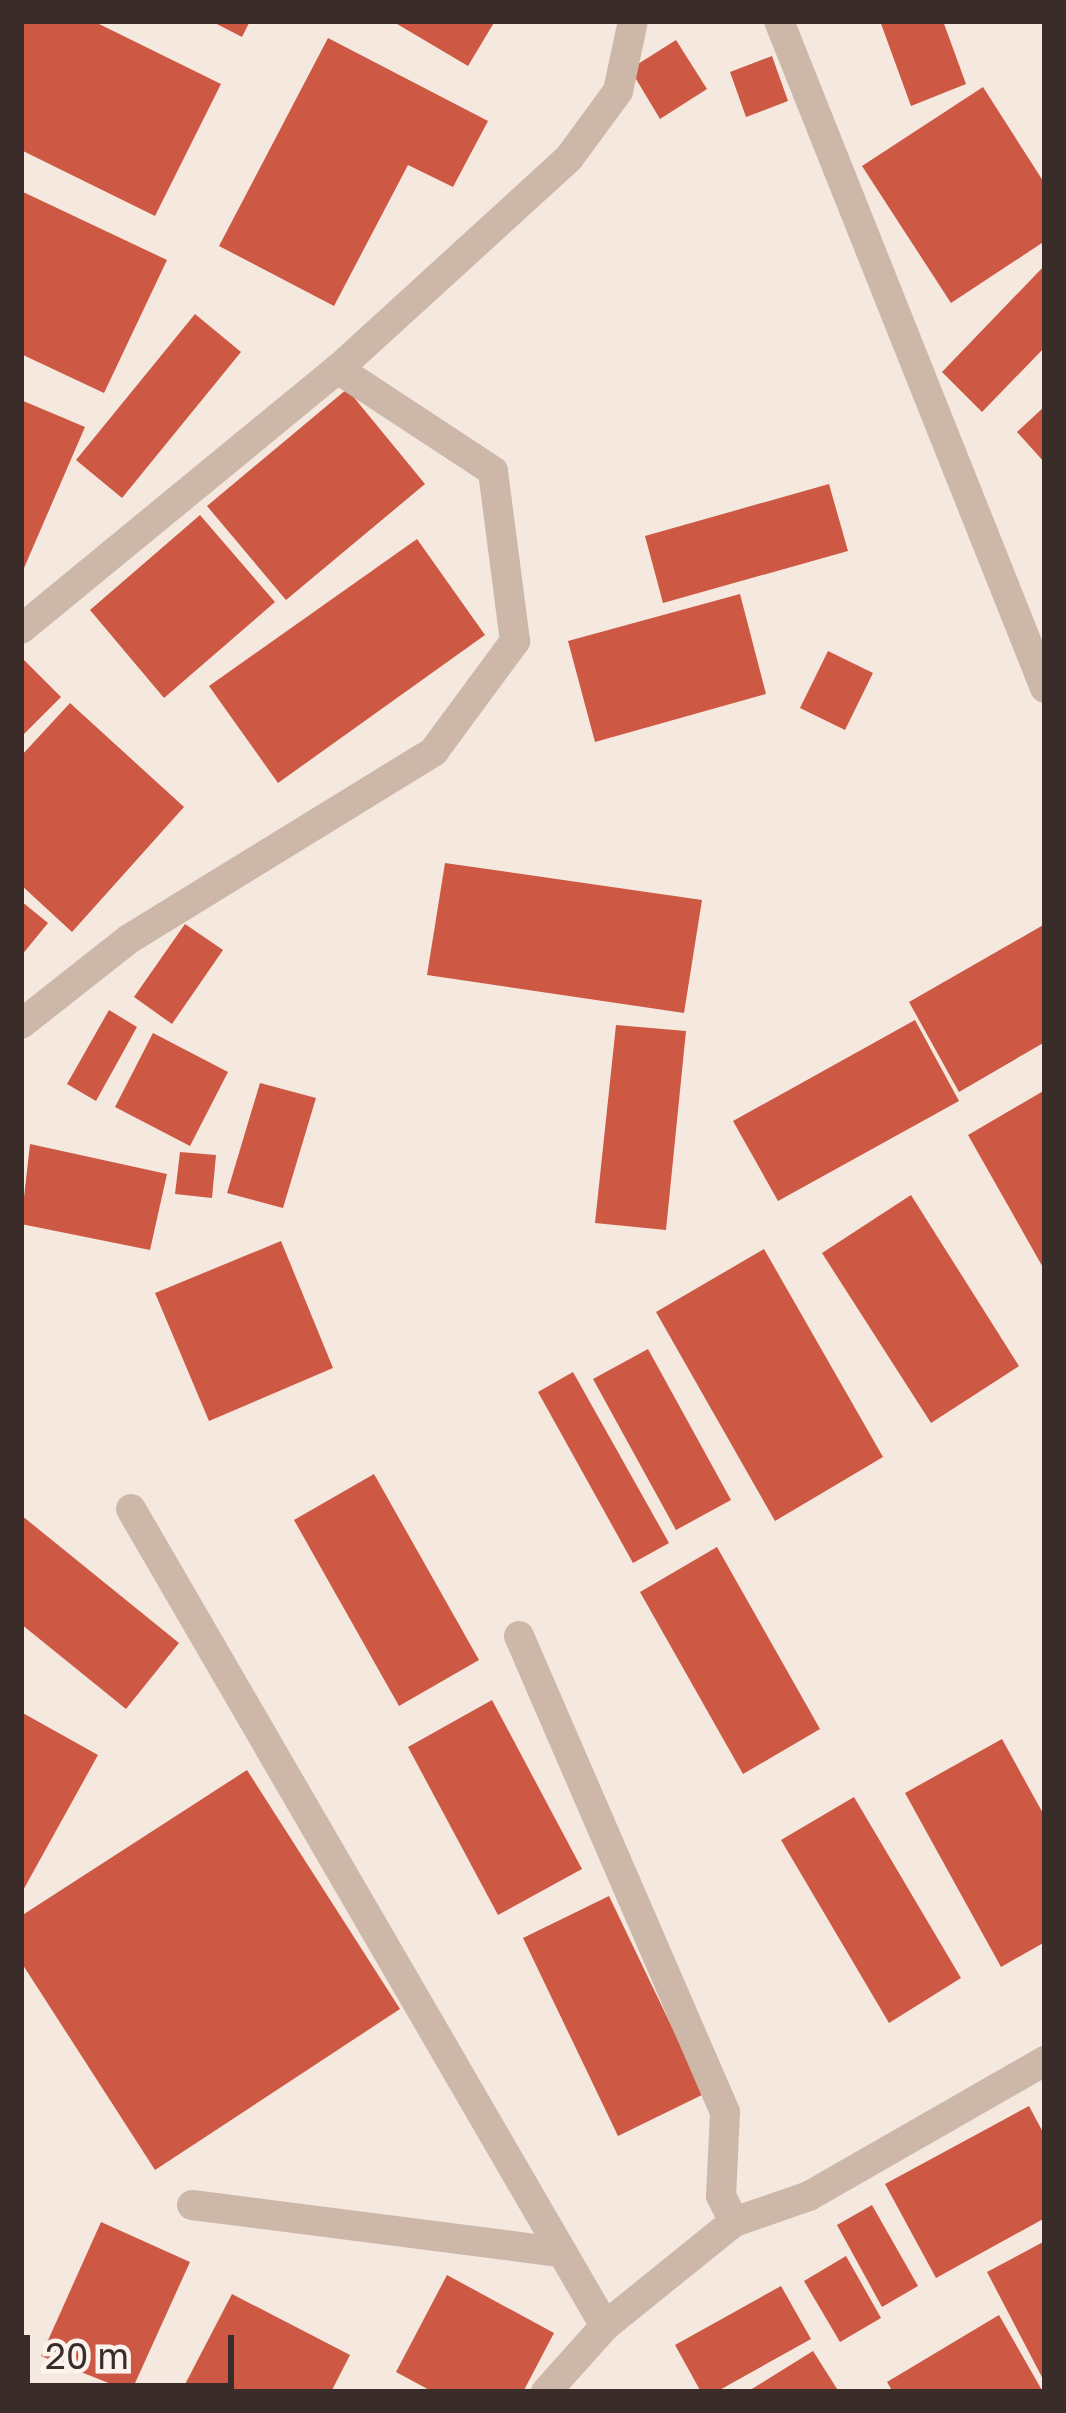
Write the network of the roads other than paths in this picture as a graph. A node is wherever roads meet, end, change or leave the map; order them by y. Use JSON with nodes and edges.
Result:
{"nodes":[{"id":1,"x":633,"y":21,"type":"edge"},
{"id":2,"x":779,"y":21,"type":"edge"},
{"id":3,"x":338,"y":370,"type":"junction"},
{"id":4,"x":21,"y":629,"type":"edge"},
{"id":5,"x":1045,"y":688,"type":"edge"},
{"id":6,"x":21,"y":1024,"type":"edge"},
{"id":7,"x":131,"y":1509,"type":"dead end"},
{"id":8,"x":519,"y":1636,"type":"dead end"},
{"id":9,"x":1045,"y":2061,"type":"edge"},
{"id":10,"x":192,"y":2205,"type":"dead end"},
{"id":11,"x":734,"y":2222,"type":"junction"},
{"id":12,"x":561,"y":2252,"type":"junction"},
{"id":13,"x":605,"y":2326,"type":"junction"},
{"id":14,"x":546,"y":2392,"type":"edge"}],
"edges":[{"from":1,"to":3,"type":"street"},
{"from":2,"to":5,"type":"street"},
{"from":3,"to":4,"type":"street"},
{"from":3,"to":6,"type":"street"},
{"from":7,"to":12,"type":"street"},
{"from":8,"to":11,"type":"street"},
{"from":9,"to":11,"type":"street"},
{"from":10,"to":12,"type":"street"},
{"from":11,"to":13,"type":"street"},
{"from":12,"to":13,"type":"street"},
{"from":13,"to":14,"type":"street"}]}
